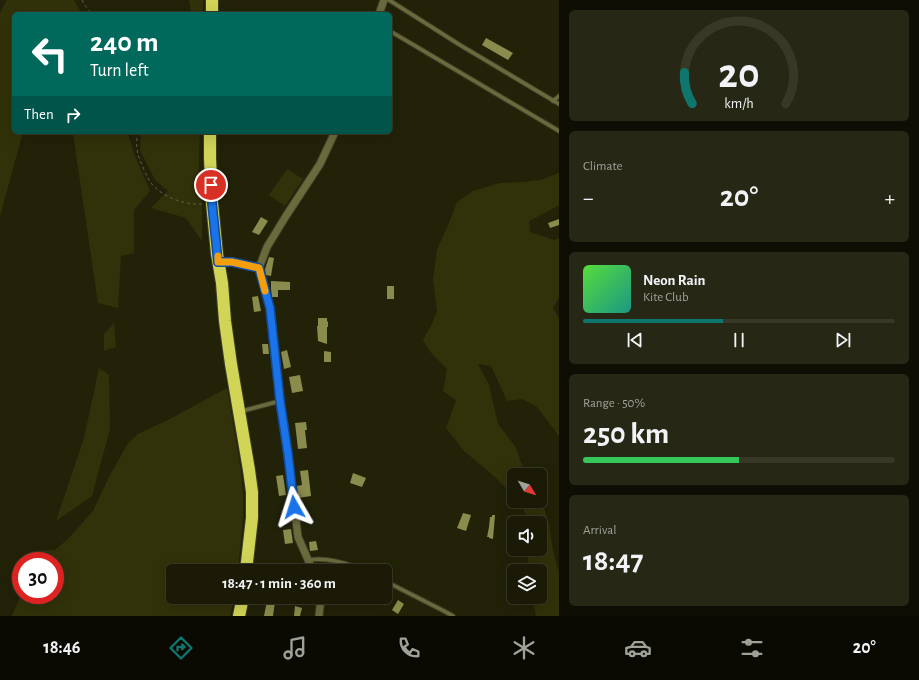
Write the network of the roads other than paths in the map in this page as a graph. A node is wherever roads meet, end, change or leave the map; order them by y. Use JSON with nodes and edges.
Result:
{"nodes":[{"id":1,"x":212,"y":0,"type":"edge"},
{"id":2,"x":384,"y":0,"type":"edge"},
{"id":3,"x":389,"y":0,"type":"edge"},
{"id":4,"x":212,"y":12,"type":"edge"},
{"id":5,"x":380,"y":12,"type":"edge"},
{"id":6,"x":392,"y":32,"type":"edge"},
{"id":7,"x":559,"y":96,"type":"edge"},
{"id":8,"x":553,"y":101,"type":"junction"},
{"id":9,"x":559,"y":104,"type":"edge"},
{"id":10,"x":559,"y":131,"type":"edge"},
{"id":11,"x":210,"y":134,"type":"edge"},
{"id":12,"x":334,"y":134,"type":"edge"},
{"id":13,"x":218,"y":262,"type":"junction"},
{"id":14,"x":259,"y":268,"type":"junction"},
{"id":15,"x":280,"y":401,"type":"junction"},
{"id":16,"x":239,"y":412,"type":"junction"},
{"id":17,"x":308,"y":560,"type":"junction"},
{"id":18,"x":247,"y":564,"type":"edge"},
{"id":19,"x":310,"y":564,"type":"edge"},
{"id":20,"x":345,"y":564,"type":"edge"},
{"id":21,"x":392,"y":585,"type":"edge"},
{"id":22,"x":242,"y":604,"type":"edge"},
{"id":23,"x":320,"y":604,"type":"edge"},
{"id":24,"x":239,"y":616,"type":"edge"},
{"id":25,"x":319,"y":616,"type":"edge"},
{"id":26,"x":453,"y":616,"type":"edge"}],
"edges":[{"from":1,"to":4,"type":"highway"},
{"from":2,"to":5,"type":"street"},
{"from":3,"to":8,"type":"lane"},
{"from":6,"to":10,"type":"lane"},
{"from":7,"to":8,"type":"lane"},
{"from":8,"to":9,"type":"lane"},
{"from":11,"to":13,"type":"highway"},
{"from":12,"to":14,"type":"street"},
{"from":13,"to":14,"type":"street"},
{"from":13,"to":16,"type":"highway"},
{"from":14,"to":15,"type":"street"},
{"from":15,"to":16,"type":"lane"},
{"from":15,"to":17,"type":"street"},
{"from":16,"to":18,"type":"highway"},
{"from":17,"to":19,"type":"street"},
{"from":17,"to":20,"type":"lane"},
{"from":21,"to":26,"type":"lane"},
{"from":22,"to":24,"type":"highway"},
{"from":23,"to":25,"type":"street"}]}
